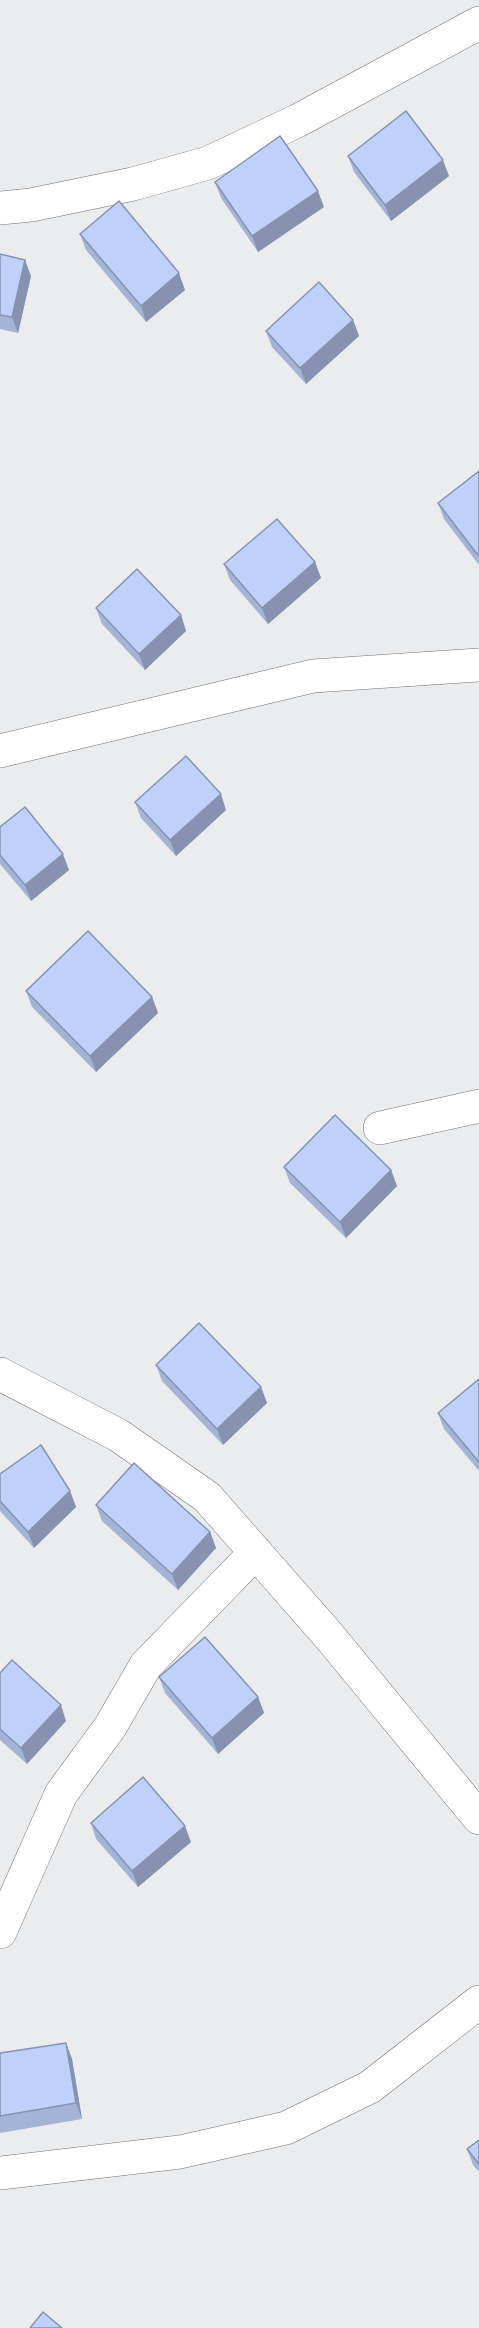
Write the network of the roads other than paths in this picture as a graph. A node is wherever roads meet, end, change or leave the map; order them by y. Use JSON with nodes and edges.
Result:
{"nodes":[{"id":1,"x":479,"y":23,"type":"edge"},
{"id":2,"x":0,"y":208,"type":"edge"},
{"id":3,"x":479,"y":664,"type":"edge"},
{"id":4,"x":0,"y":751,"type":"edge"},
{"id":5,"x":479,"y":1106,"type":"edge"},
{"id":6,"x":380,"y":1128,"type":"dead end"},
{"id":7,"x":0,"y":1374,"type":"edge"},
{"id":8,"x":256,"y":1552,"type":"junction"},
{"id":9,"x":479,"y":1818,"type":"edge"},
{"id":10,"x":0,"y":1932,"type":"edge"},
{"id":11,"x":479,"y":2002,"type":"edge"},
{"id":12,"x":0,"y":2173,"type":"edge"}],
"edges":[{"from":1,"to":2,"type":"street"},
{"from":3,"to":4,"type":"street"},
{"from":5,"to":6,"type":"street"},
{"from":7,"to":8,"type":"street"},
{"from":8,"to":9,"type":"street"},
{"from":8,"to":10,"type":"street"},
{"from":11,"to":12,"type":"street"}]}
